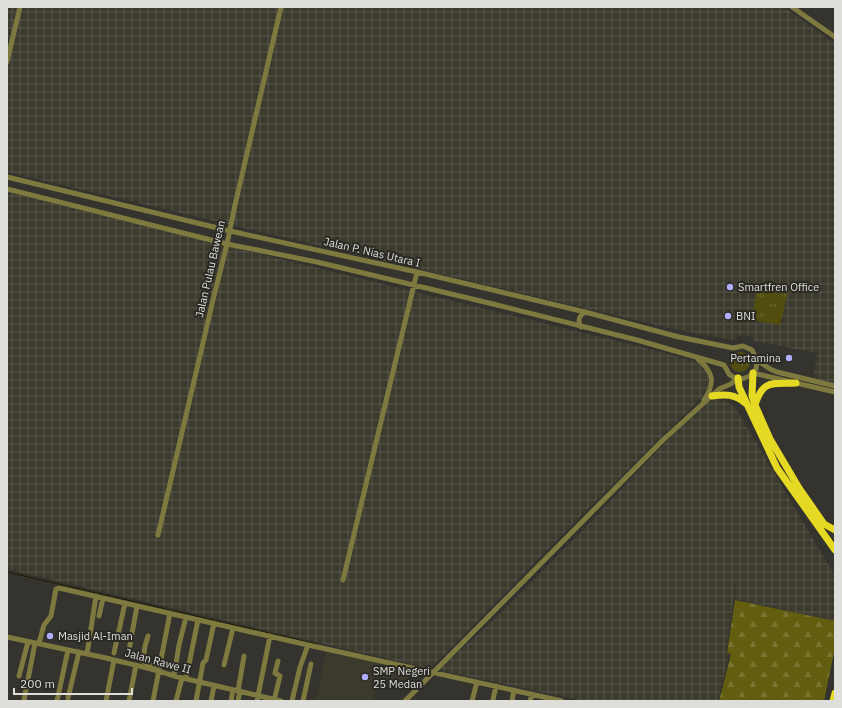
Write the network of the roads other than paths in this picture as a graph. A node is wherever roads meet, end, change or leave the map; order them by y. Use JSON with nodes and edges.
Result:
{"nodes":[{"id":1,"x":20,"y":7,"type":"edge"},
{"id":2,"x":281,"y":7,"type":"edge"},
{"id":3,"x":793,"y":7,"type":"edge"},
{"id":4,"x":835,"y":37,"type":"edge"},
{"id":5,"x":7,"y":62,"type":"edge"},
{"id":6,"x":7,"y":177,"type":"edge"},
{"id":7,"x":7,"y":189,"type":"edge"},
{"id":8,"x":230,"y":231,"type":"junction"},
{"id":9,"x":227,"y":244,"type":"junction"},
{"id":10,"x":417,"y":272,"type":"junction"},
{"id":11,"x":414,"y":285,"type":"junction"},
{"id":12,"x":585,"y":312,"type":"junction"},
{"id":13,"x":581,"y":327,"type":"junction"},
{"id":14,"x":696,"y":357,"type":"junction"},
{"id":15,"x":757,"y":360,"type":"junction"},
{"id":16,"x":753,"y":373,"type":"junction"},
{"id":17,"x":738,"y":378,"type":"junction"},
{"id":18,"x":796,"y":383,"type":"junction"},
{"id":19,"x":835,"y":386,"type":"edge"},
{"id":20,"x":835,"y":392,"type":"edge"},
{"id":21,"x":712,"y":396,"type":"junction"},
{"id":22,"x":752,"y":405,"type":"junction"},
{"id":23,"x":700,"y":406,"type":"junction"},
{"id":24,"x":835,"y":530,"type":"edge"},
{"id":25,"x":158,"y":535,"type":"dead end"},
{"id":26,"x":835,"y":550,"type":"edge"},
{"id":27,"x":343,"y":580,"type":"dead end"},
{"id":28,"x":96,"y":596,"type":"junction"},
{"id":29,"x":103,"y":598,"type":"junction"},
{"id":30,"x":125,"y":603,"type":"junction"},
{"id":31,"x":137,"y":606,"type":"junction"},
{"id":32,"x":170,"y":613,"type":"junction"},
{"id":33,"x":99,"y":616,"type":"dead end"},
{"id":34,"x":186,"y":617,"type":"junction"},
{"id":35,"x":198,"y":620,"type":"junction"},
{"id":36,"x":214,"y":623,"type":"junction"},
{"id":37,"x":233,"y":628,"type":"junction"},
{"id":38,"x":148,"y":636,"type":"dead end"},
{"id":39,"x":270,"y":636,"type":"junction"},
{"id":40,"x":7,"y":637,"type":"edge"},
{"id":41,"x":28,"y":642,"type":"junction"},
{"id":42,"x":37,"y":643,"type":"junction"},
{"id":43,"x":308,"y":645,"type":"junction"},
{"id":44,"x":68,"y":650,"type":"junction"},
{"id":45,"x":129,"y":650,"type":"dead end"},
{"id":46,"x":78,"y":652,"type":"junction"},
{"id":47,"x":114,"y":653,"type":"dead end"},
{"id":48,"x":86,"y":654,"type":"junction"},
{"id":49,"x":244,"y":656,"type":"dead end"},
{"id":50,"x":114,"y":660,"type":"junction"},
{"id":51,"x":278,"y":661,"type":"dead end"},
{"id":52,"x":312,"y":664,"type":"dead end"},
{"id":53,"x":136,"y":665,"type":"junction"},
{"id":54,"x":224,"y":665,"type":"dead end"},
{"id":55,"x":156,"y":670,"type":"junction"},
{"id":56,"x":435,"y":670,"type":"junction"},
{"id":57,"x":20,"y":676,"type":"dead end"},
{"id":58,"x":174,"y":676,"type":"junction"},
{"id":59,"x":184,"y":679,"type":"junction"},
{"id":60,"x":200,"y":682,"type":"junction"},
{"id":61,"x":477,"y":682,"type":"junction"},
{"id":62,"x":214,"y":686,"type":"junction"},
{"id":63,"x":496,"y":686,"type":"junction"},
{"id":64,"x":514,"y":690,"type":"junction"},
{"id":65,"x":237,"y":691,"type":"junction"},
{"id":66,"x":835,"y":693,"type":"edge"},
{"id":67,"x":532,"y":694,"type":"junction"},
{"id":68,"x":68,"y":698,"type":"dead end"},
{"id":69,"x":257,"y":698,"type":"edge"},
{"id":70,"x":264,"y":699,"type":"edge"},
{"id":71,"x":24,"y":700,"type":"dead end"},
{"id":72,"x":275,"y":700,"type":"edge"},
{"id":73,"x":493,"y":700,"type":"dead end"},
{"id":74,"x":553,"y":700,"type":"edge"},
{"id":75,"x":57,"y":701,"type":"edge"},
{"id":76,"x":106,"y":701,"type":"edge"},
{"id":77,"x":129,"y":701,"type":"edge"},
{"id":78,"x":153,"y":701,"type":"edge"},
{"id":79,"x":176,"y":701,"type":"edge"},
{"id":80,"x":196,"y":701,"type":"edge"},
{"id":81,"x":211,"y":701,"type":"edge"},
{"id":82,"x":231,"y":701,"type":"edge"},
{"id":83,"x":238,"y":701,"type":"edge"},
{"id":84,"x":281,"y":701,"type":"edge"},
{"id":85,"x":292,"y":701,"type":"edge"},
{"id":86,"x":303,"y":701,"type":"edge"},
{"id":87,"x":405,"y":701,"type":"edge"},
{"id":88,"x":472,"y":701,"type":"edge"},
{"id":89,"x":512,"y":701,"type":"edge"},
{"id":90,"x":530,"y":701,"type":"edge"},
{"id":91,"x":562,"y":701,"type":"edge"},
{"id":92,"x":833,"y":701,"type":"edge"}],
"edges":[{"from":1,"to":5,"type":"street"},
{"from":2,"to":8,"type":"street","name":"Jalan Pulau Bawean"},
{"from":3,"to":4,"type":"street"},
{"from":6,"to":8,"type":"street","name":"Jalan P. Nias Utara I"},
{"from":7,"to":9,"type":"street","name":"Jalan P. Nias Utara I"},
{"from":8,"to":9,"type":"street","name":"Jalan Pulau Bawean"},
{"from":8,"to":10,"type":"street","name":"Jalan P. Nias Utara I"},
{"from":9,"to":11,"type":"street","name":"Jalan P. Nias Utara I"},
{"from":9,"to":25,"type":"street","name":"Jalan Pulau Bawean"},
{"from":10,"to":11,"type":"street"},
{"from":10,"to":12,"type":"street","name":"Jalan P. Nias Utara I"},
{"from":11,"to":13,"type":"street","name":"Jalan P. Nias Utara I"},
{"from":11,"to":27,"type":"street"},
{"from":12,"to":13,"type":"street"},
{"from":12,"to":15,"type":"street","name":"Jalan P. Nias Utara I"},
{"from":13,"to":14,"type":"street","name":"Jalan P. Nias Utara I"},
{"from":14,"to":17,"type":"street","name":"Jalan P. Nias Utara I"},
{"from":14,"to":23,"type":"street"},
{"from":15,"to":16,"type":"street"},
{"from":15,"to":19,"type":"street"},
{"from":16,"to":17,"type":"street"},
{"from":16,"to":18,"type":"street"},
{"from":16,"to":22,"type":"highway"},
{"from":17,"to":21,"type":"street"},
{"from":17,"to":22,"type":"highway"},
{"from":18,"to":20,"type":"street"},
{"from":18,"to":22,"type":"highway"},
{"from":21,"to":22,"type":"highway"},
{"from":21,"to":23,"type":"street"},
{"from":22,"to":24,"type":"highway"},
{"from":22,"to":26,"type":"highway"},
{"from":23,"to":56,"type":"street"},
{"from":28,"to":29,"type":"street"},
{"from":28,"to":42,"type":"street"},
{"from":28,"to":48,"type":"street"},
{"from":29,"to":30,"type":"street"},
{"from":29,"to":33,"type":"street"},
{"from":30,"to":31,"type":"street"},
{"from":30,"to":47,"type":"street"},
{"from":31,"to":32,"type":"street"},
{"from":31,"to":45,"type":"street"},
{"from":32,"to":34,"type":"street"},
{"from":32,"to":55,"type":"street"},
{"from":34,"to":35,"type":"street"},
{"from":34,"to":58,"type":"street"},
{"from":35,"to":36,"type":"street"},
{"from":35,"to":59,"type":"street"},
{"from":36,"to":37,"type":"street"},
{"from":36,"to":60,"type":"street"},
{"from":37,"to":39,"type":"street"},
{"from":37,"to":54,"type":"street"},
{"from":38,"to":55,"type":"street"},
{"from":39,"to":43,"type":"street"},
{"from":39,"to":69,"type":"street"},
{"from":40,"to":41,"type":"street","name":"Jalan Rawe II"},
{"from":41,"to":42,"type":"street","name":"Jalan Rawe II"},
{"from":41,"to":57,"type":"street"},
{"from":42,"to":44,"type":"street","name":"Jalan Rawe II"},
{"from":42,"to":71,"type":"street"},
{"from":43,"to":56,"type":"street"},
{"from":43,"to":85,"type":"street"},
{"from":44,"to":46,"type":"street","name":"Jalan Rawe II"},
{"from":44,"to":75,"type":"street"},
{"from":46,"to":48,"type":"street","name":"Jalan Rawe II"},
{"from":46,"to":68,"type":"street"},
{"from":48,"to":50,"type":"street","name":"Jalan Rawe II"},
{"from":49,"to":65,"type":"street"},
{"from":50,"to":53,"type":"street","name":"Jalan Rawe II"},
{"from":50,"to":76,"type":"street"},
{"from":51,"to":72,"type":"street"},
{"from":52,"to":86,"type":"street"},
{"from":53,"to":55,"type":"street","name":"Jalan Rawe II"},
{"from":53,"to":77,"type":"street"},
{"from":55,"to":58,"type":"street","name":"Jalan Rawe II"},
{"from":55,"to":78,"type":"street"},
{"from":56,"to":61,"type":"street"},
{"from":56,"to":87,"type":"street"},
{"from":58,"to":59,"type":"street","name":"Jalan Rawe II"},
{"from":59,"to":60,"type":"street","name":"Jalan Rawe II"},
{"from":59,"to":79,"type":"street"},
{"from":60,"to":62,"type":"street","name":"Jalan Rawe II"},
{"from":60,"to":80,"type":"street"},
{"from":61,"to":63,"type":"street"},
{"from":61,"to":88,"type":"street"},
{"from":62,"to":65,"type":"street","name":"Jalan Rawe II"},
{"from":62,"to":81,"type":"street"},
{"from":63,"to":64,"type":"street"},
{"from":63,"to":73,"type":"street"},
{"from":64,"to":67,"type":"street"},
{"from":64,"to":89,"type":"street"},
{"from":65,"to":69,"type":"street","name":"Jalan Rawe II"},
{"from":65,"to":82,"type":"street"},
{"from":65,"to":83,"type":"street"},
{"from":66,"to":92,"type":"highway"},
{"from":67,"to":74,"type":"street"},
{"from":67,"to":90,"type":"street"},
{"from":69,"to":70,"type":"street","name":"Jalan Rawe II"},
{"from":70,"to":72,"type":"street","name":"Jalan Rawe II"},
{"from":72,"to":84,"type":"street","name":"Jalan Rawe II"},
{"from":74,"to":91,"type":"street"}]}
